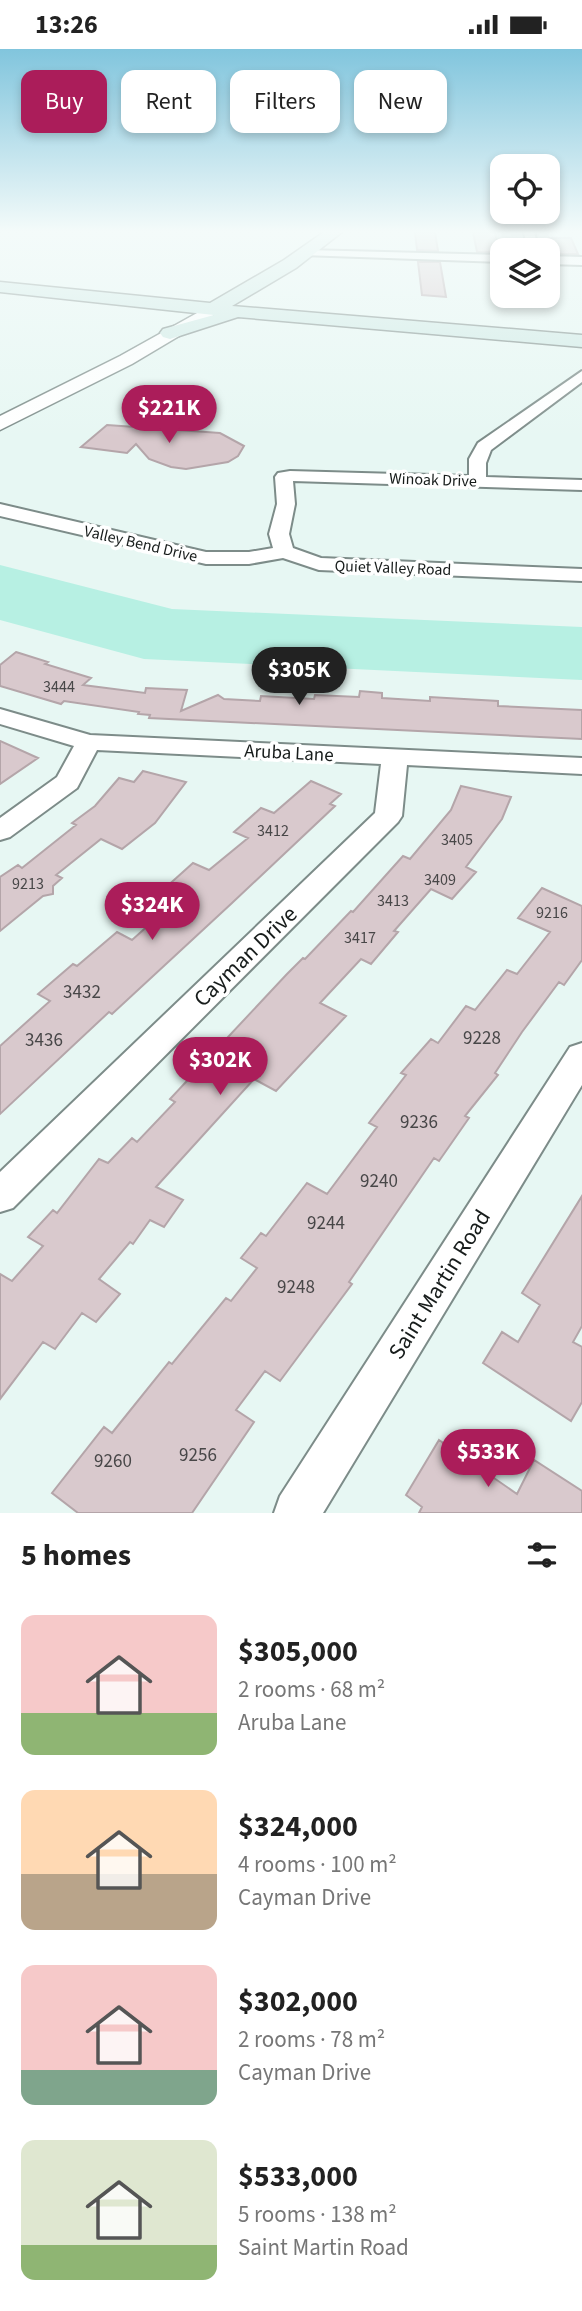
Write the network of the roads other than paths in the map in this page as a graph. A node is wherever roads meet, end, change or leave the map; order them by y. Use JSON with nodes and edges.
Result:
{"nodes":[{"id":1,"x":121,"y":300,"type":"edge"},
{"id":2,"x":204,"y":300,"type":"edge"},
{"id":3,"x":204,"y":300,"type":"edge"},
{"id":4,"x":212,"y":300,"type":"edge"},
{"id":5,"x":221,"y":300,"type":"edge"},
{"id":6,"x":279,"y":300,"type":"edge"},
{"id":7,"x":310,"y":308,"type":"junction"},
{"id":8,"x":274,"y":315,"type":"junction"},
{"id":9,"x":160,"y":325,"type":"junction"},
{"id":10,"x":582,"y":329,"type":"edge"},
{"id":11,"x":582,"y":341,"type":"edge"},
{"id":12,"x":582,"y":375,"type":"edge"},
{"id":13,"x":0,"y":423,"type":"edge"},
{"id":14,"x":478,"y":481,"type":"junction"},
{"id":15,"x":582,"y":485,"type":"edge"},
{"id":16,"x":0,"y":510,"type":"edge"},
{"id":17,"x":284,"y":552,"type":"junction"},
{"id":18,"x":582,"y":575,"type":"edge"},
{"id":19,"x":0,"y":716,"type":"edge"},
{"id":20,"x":88,"y":742,"type":"junction"},
{"id":21,"x":395,"y":757,"type":"junction"},
{"id":22,"x":582,"y":766,"type":"edge"},
{"id":23,"x":0,"y":831,"type":"edge"},
{"id":24,"x":582,"y":1056,"type":"edge"},
{"id":25,"x":0,"y":1196,"type":"edge"},
{"id":26,"x":297,"y":1513,"type":"edge"}],
"edges":[{"from":1,"to":9,"type":"main road"},
{"from":2,"to":9,"type":"street"},
{"from":3,"to":9,"type":"street"},
{"from":4,"to":8,"type":"main road"},
{"from":5,"to":7,"type":"main road"},
{"from":6,"to":7,"type":"main road"},
{"from":7,"to":10,"type":"main road"},
{"from":8,"to":9,"type":"main road"},
{"from":8,"to":11,"type":"main road"},
{"from":9,"to":13,"type":"street"},
{"from":12,"to":14,"type":"street"},
{"from":14,"to":15,"type":"street","name":"Winoak Drive"},
{"from":14,"to":17,"type":"street","name":"Winoak Drive"},
{"from":16,"to":17,"type":"street","name":"Valley Bend Drive"},
{"from":17,"to":18,"type":"street","name":"Quiet Valley Road"},
{"from":19,"to":20,"type":"street","name":"Aruba Lane"},
{"from":20,"to":21,"type":"street","name":"Aruba Lane"},
{"from":20,"to":23,"type":"street"},
{"from":21,"to":22,"type":"street","name":"Aruba Lane"},
{"from":21,"to":25,"type":"street","name":"Cayman Drive"},
{"from":24,"to":26,"type":"street","name":"Saint Martin Road"}]}
